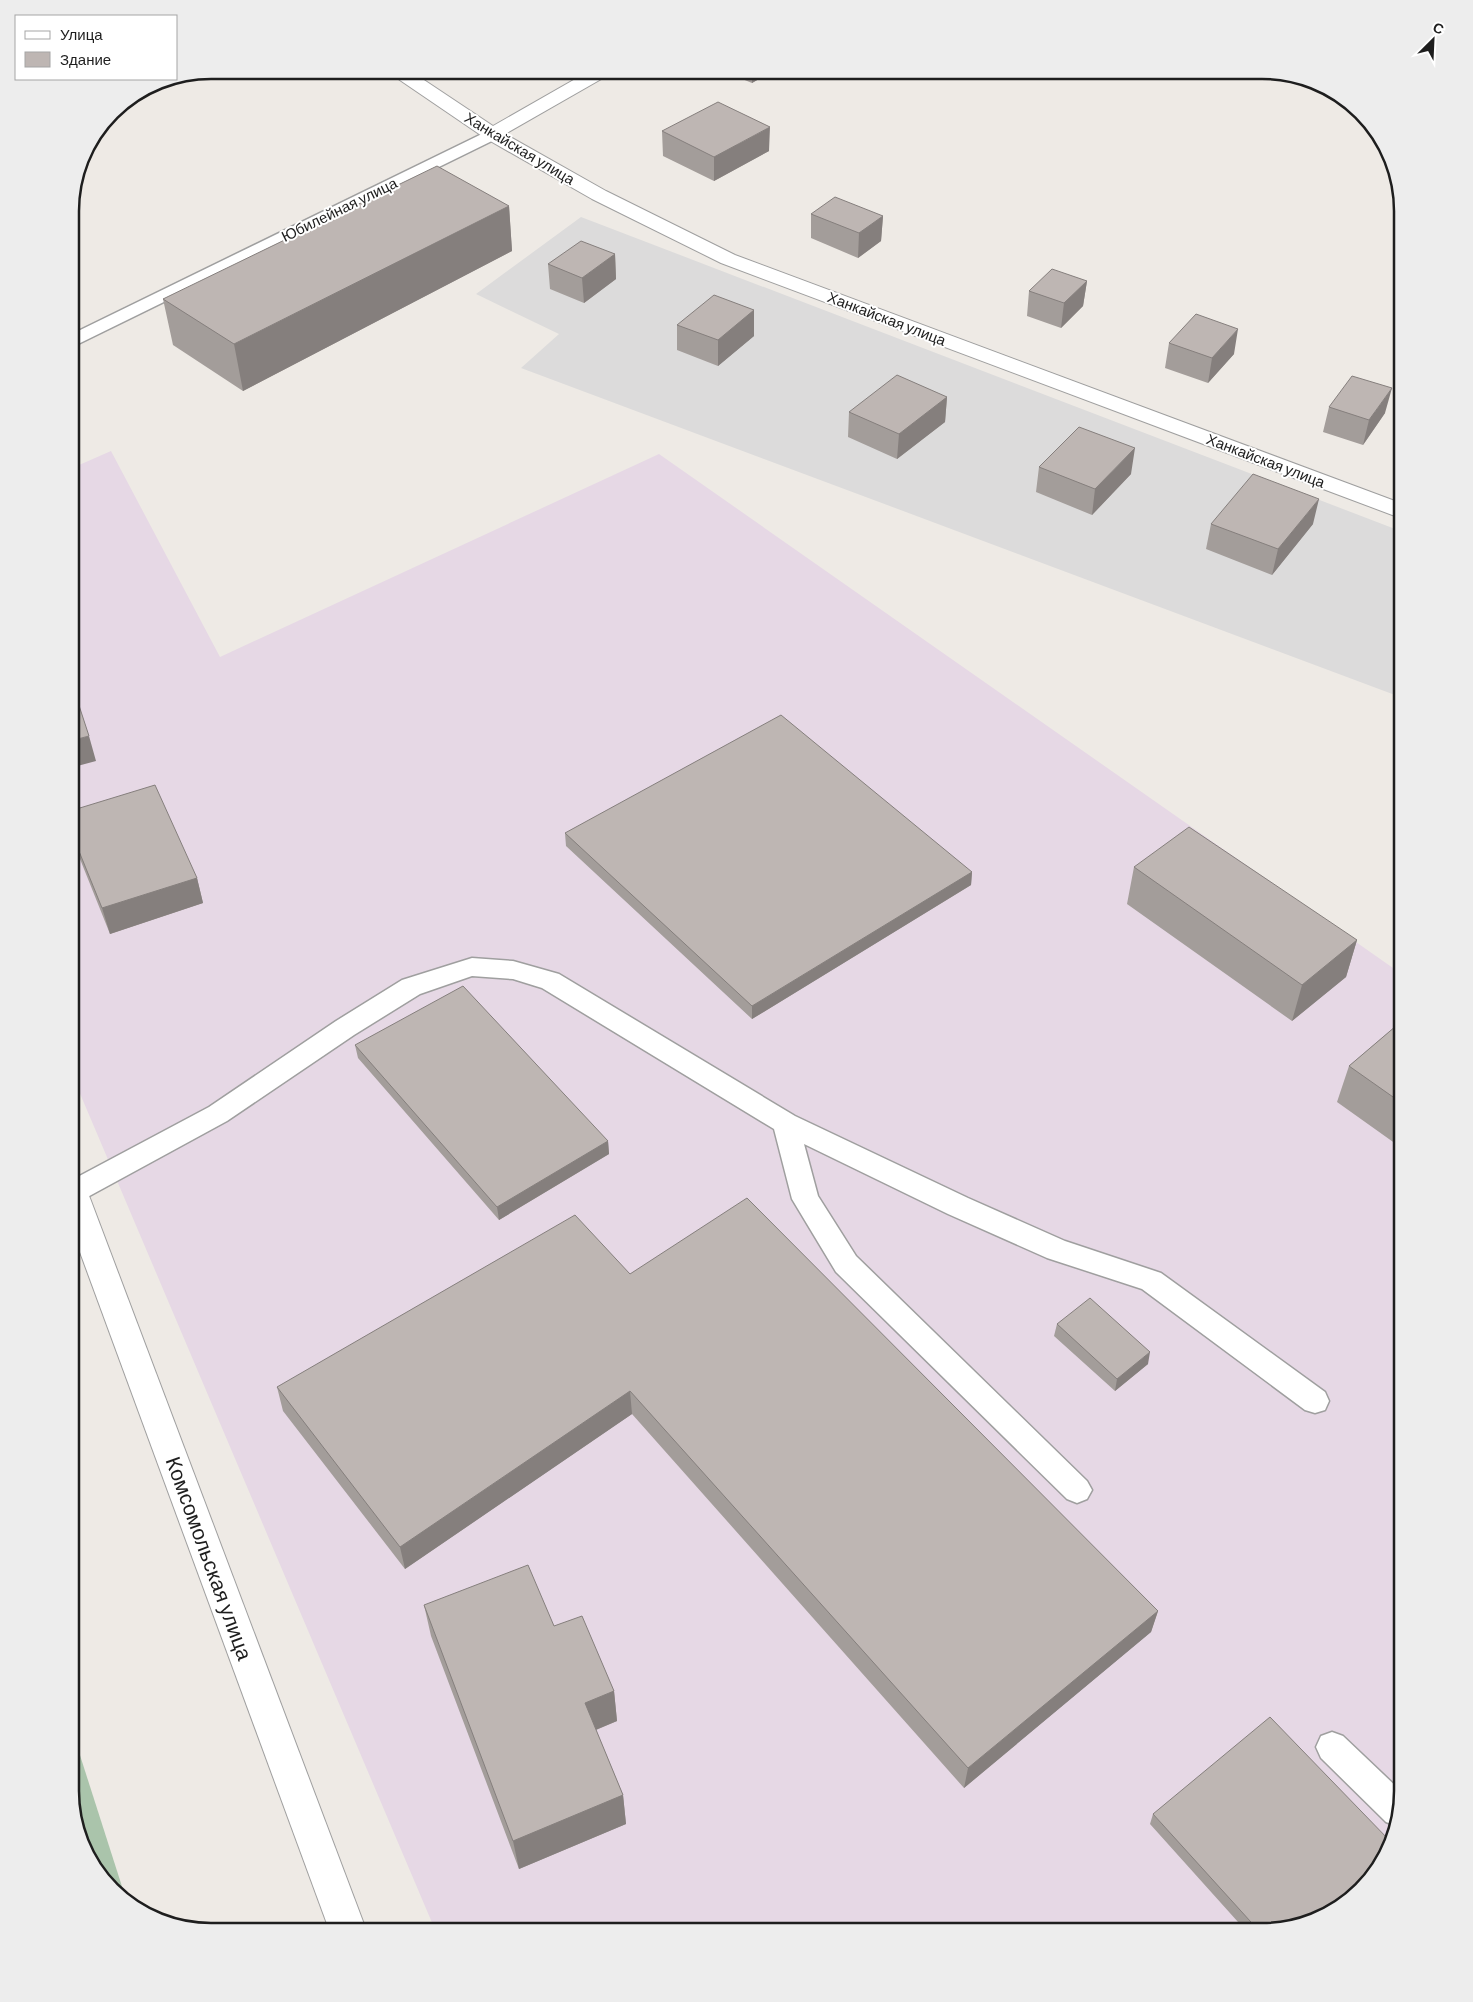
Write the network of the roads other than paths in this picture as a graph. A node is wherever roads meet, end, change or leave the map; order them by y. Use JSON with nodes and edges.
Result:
{"nodes":[{"id":1,"x":410,"y":79,"type":"edge"},
{"id":2,"x":588,"y":79,"type":"edge"},
{"id":3,"x":492,"y":134,"type":"junction"},
{"id":4,"x":79,"y":338,"type":"edge"},
{"id":5,"x":1394,"y":509,"type":"edge"},
{"id":6,"x":786,"y":1123,"type":"junction"},
{"id":7,"x":79,"y":1185,"type":"edge"},
{"id":8,"x":79,"y":1208,"type":"edge"},
{"id":9,"x":1315,"y":1401,"type":"dead end"},
{"id":10,"x":1076,"y":1490,"type":"dead end"},
{"id":11,"x":1332,"y":1747,"type":"dead end"},
{"id":12,"x":1393,"y":1806,"type":"edge"},
{"id":13,"x":346,"y":1923,"type":"edge"}],
"edges":[{"from":1,"to":3,"type":"street","name":"Ханкайская улица"},
{"from":2,"to":3,"type":"street","name":"Юбилейная улица"},
{"from":3,"to":4,"type":"lane","name":"Юбилейная улица"},
{"from":3,"to":5,"type":"street","name":"Ханкайская улица"},
{"from":6,"to":7,"type":"lane"},
{"from":6,"to":9,"type":"lane"},
{"from":6,"to":10,"type":"lane"},
{"from":8,"to":13,"type":"street","name":"Комсомольская улица"},
{"from":11,"to":12,"type":"lane"}]}
